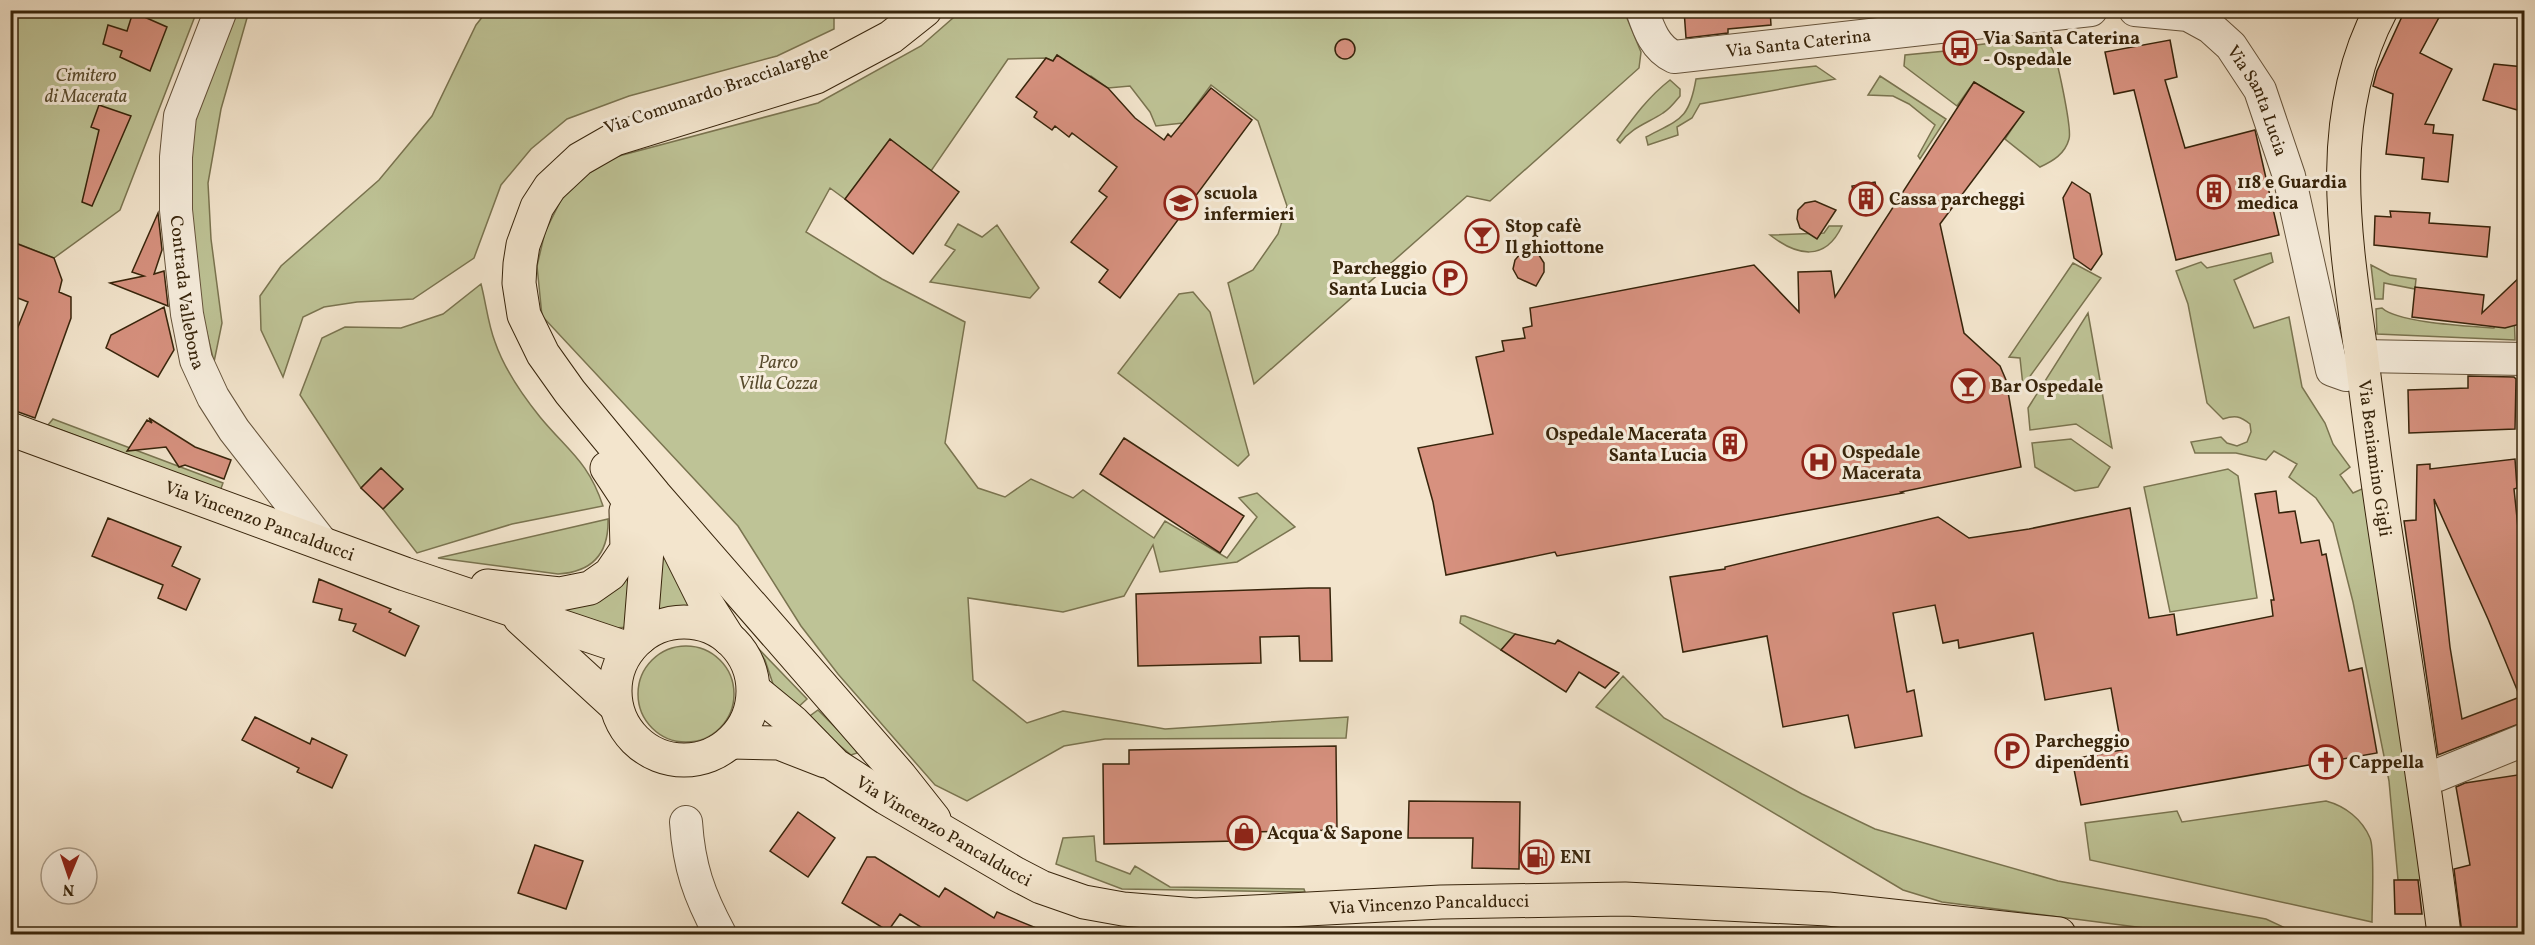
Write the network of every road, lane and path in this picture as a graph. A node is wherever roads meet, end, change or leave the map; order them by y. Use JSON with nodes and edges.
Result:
{"nodes":[{"id":1,"x":221,"y":10,"type":"edge"},
{"id":2,"x":897,"y":10,"type":"edge"},
{"id":3,"x":925,"y":10,"type":"edge"},
{"id":4,"x":1642,"y":10,"type":"edge"},
{"id":5,"x":2091,"y":10,"type":"edge"},
{"id":6,"x":2135,"y":10,"type":"edge"},
{"id":7,"x":2381,"y":10,"type":"edge"},
{"id":8,"x":2008,"y":16,"type":"edge"},
{"id":9,"x":572,"y":153,"type":"junction"},
{"id":10,"x":515,"y":317,"type":"junction"},
{"id":11,"x":2524,"y":359,"type":"edge"},
{"id":12,"x":2362,"y":364,"type":"junction"},
{"id":13,"x":10,"y":429,"type":"edge"},
{"id":14,"x":622,"y":487,"type":"junction"},
{"id":15,"x":655,"y":495,"type":"junction"},
{"id":16,"x":322,"y":543,"type":"junction"},
{"id":17,"x":405,"y":573,"type":"junction"},
{"id":18,"x":509,"y":609,"type":"junction"},
{"id":19,"x":729,"y":639,"type":"junction"},
{"id":20,"x":635,"y":644,"type":"junction"},
{"id":21,"x":753,"y":690,"type":"junction"},
{"id":22,"x":616,"y":706,"type":"junction"},
{"id":23,"x":2524,"y":740,"type":"edge"},
{"id":24,"x":732,"y":742,"type":"junction"},
{"id":25,"x":835,"y":765,"type":"junction"},
{"id":26,"x":2423,"y":777,"type":"junction"},
{"id":27,"x":686,"y":822,"type":"dead end"},
{"id":28,"x":944,"y":832,"type":"junction"},
{"id":29,"x":2441,"y":926,"type":"edge"},
{"id":30,"x":1963,"y":929,"type":"edge"},
{"id":31,"x":720,"y":934,"type":"edge"},
{"id":32,"x":2059,"y":934,"type":"edge"}],
"edges":[{"from":1,"to":16,"type":"street","name":"Contrada Vallebona"},
{"from":2,"to":9,"type":"main road","name":"Via Comunardo Braccialarghe"},
{"from":3,"to":9,"type":"main road","name":"Via Comunardo Braccialarghe"},
{"from":4,"to":8,"type":"street","name":"Via Santa Caterina"},
{"from":5,"to":8,"type":"street","name":"Via Santa Caterina"},
{"from":6,"to":12,"type":"street","name":"Via Santa Lucia"},
{"from":7,"to":12,"type":"main road","name":"Via Beniamino Gigli"},
{"from":9,"to":10,"type":"main road"},
{"from":10,"to":14,"type":"main road"},
{"from":10,"to":15,"type":"main road"},
{"from":11,"to":12,"type":"street"},
{"from":12,"to":26,"type":"main road","name":"Via Beniamino Gigli"},
{"from":13,"to":16,"type":"main road","name":"Via Vincenzo Pancalducci"},
{"from":14,"to":17,"type":"main road"},
{"from":14,"to":20,"type":"main road"},
{"from":15,"to":19,"type":"main road","name":"Via Vincenzo Pancalducci"},
{"from":15,"to":28,"type":"main road"},
{"from":16,"to":17,"type":"main road","name":"Via Vincenzo Pancalducci"},
{"from":17,"to":18,"type":"main road","name":"Via Vincenzo Pancalducci"},
{"from":18,"to":20,"type":"main road","name":"Via Vincenzo Pancalducci"},
{"from":18,"to":22,"type":"main road","name":"Via Vincenzo Pancalducci"},
{"from":19,"to":20,"type":"main road","name":"Via Vincenzo Pancalducci"},
{"from":19,"to":21,"type":"main road","name":"Via Vincenzo Pancalducci"},
{"from":20,"to":22,"type":"main road","name":"Via Vincenzo Pancalducci"},
{"from":21,"to":24,"type":"main road","name":"Via Vincenzo Pancalducci"},
{"from":21,"to":25,"type":"main road","name":"Via Vincenzo Pancalducci"},
{"from":22,"to":24,"type":"main road","name":"Via Vincenzo Pancalducci"},
{"from":23,"to":26,"type":"street"},
{"from":24,"to":25,"type":"main road","name":"Via Vincenzo Pancalducci"},
{"from":25,"to":28,"type":"main road","name":"Via Vincenzo Pancalducci"},
{"from":26,"to":29,"type":"main road","name":"Via Beniamino Gigli"},
{"from":27,"to":31,"type":"street"},
{"from":28,"to":30,"type":"main road","name":"Via Vincenzo Pancalducci"},
{"from":30,"to":32,"type":"main road","name":"Via Vincenzo Pancalducci"}]}
